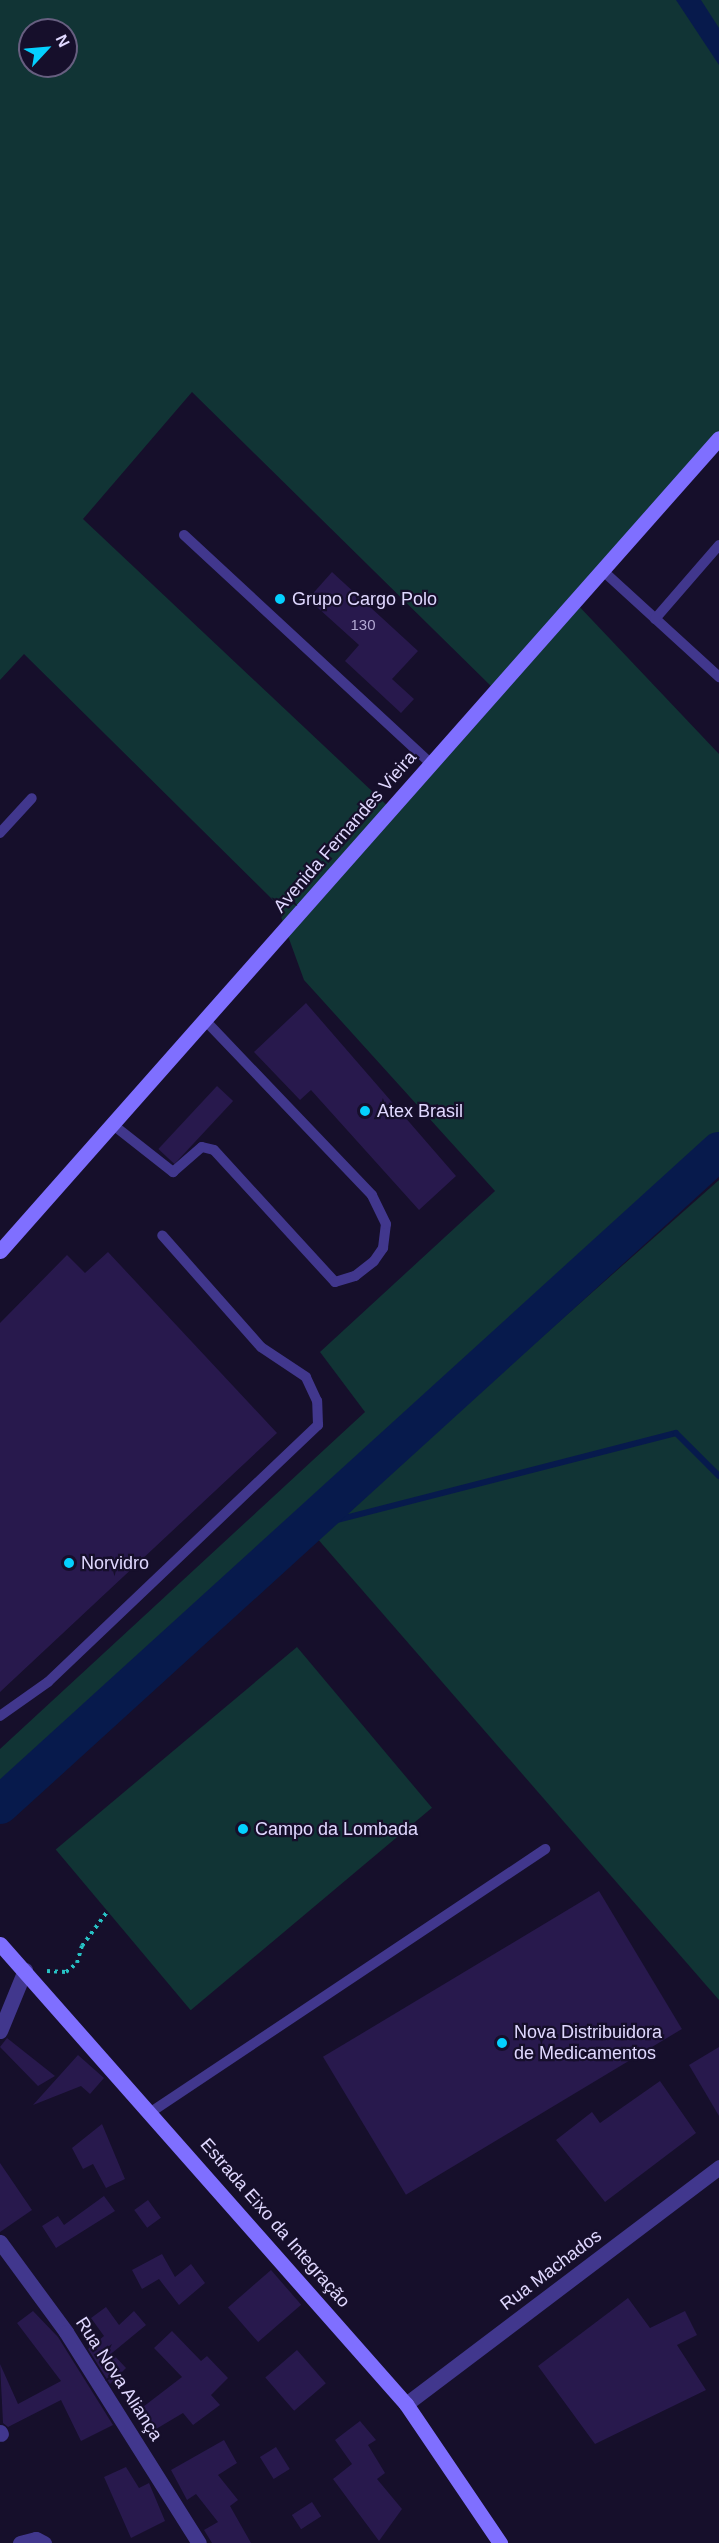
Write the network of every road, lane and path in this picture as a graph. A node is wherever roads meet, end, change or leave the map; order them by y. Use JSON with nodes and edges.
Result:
{"nodes":[{"id":1,"x":719,"y":438,"type":"edge"},
{"id":2,"x":183,"y":535,"type":"dead end"},
{"id":3,"x":719,"y":545,"type":"edge"},
{"id":4,"x":602,"y":570,"type":"junction"},
{"id":5,"x":655,"y":619,"type":"junction"},
{"id":6,"x":719,"y":677,"type":"edge"},
{"id":7,"x":430,"y":764,"type":"junction"},
{"id":8,"x":32,"y":798,"type":"dead end"},
{"id":9,"x":0,"y":833,"type":"edge"},
{"id":10,"x":205,"y":1020,"type":"junction"},
{"id":11,"x":112,"y":1124,"type":"junction"},
{"id":12,"x":162,"y":1234,"type":"dead end"},
{"id":13,"x":0,"y":1251,"type":"edge"},
{"id":14,"x":0,"y":1716,"type":"edge"},
{"id":15,"x":545,"y":1849,"type":"dead end"},
{"id":16,"x":107,"y":1912,"type":"dead end"},
{"id":17,"x":0,"y":1944,"type":"edge"},
{"id":18,"x":25,"y":1970,"type":"junction"},
{"id":19,"x":0,"y":2031,"type":"edge"},
{"id":20,"x":151,"y":2112,"type":"junction"},
{"id":21,"x":719,"y":2168,"type":"edge"},
{"id":22,"x":0,"y":2242,"type":"edge"},
{"id":23,"x":406,"y":2404,"type":"junction"},
{"id":24,"x":20,"y":2543,"type":"edge"},
{"id":25,"x":44,"y":2543,"type":"edge"},
{"id":26,"x":199,"y":2543,"type":"edge"},
{"id":27,"x":500,"y":2543,"type":"edge"}],
"edges":[{"from":1,"to":4,"type":"main road","name":"Avenida Fernandes Vieira"},
{"from":2,"to":7,"type":"lane"},
{"from":3,"to":5,"type":"lane"},
{"from":4,"to":5,"type":"lane"},
{"from":4,"to":7,"type":"main road","name":"Avenida Fernandes Vieira"},
{"from":5,"to":6,"type":"lane"},
{"from":7,"to":10,"type":"main road","name":"Avenida Fernandes Vieira"},
{"from":8,"to":9,"type":"lane"},
{"from":10,"to":11,"type":"main road","name":"Avenida Fernandes Vieira"},
{"from":10,"to":11,"type":"lane"},
{"from":11,"to":13,"type":"main road","name":"Avenida Fernandes Vieira"},
{"from":12,"to":14,"type":"lane"},
{"from":15,"to":20,"type":"lane"},
{"from":16,"to":18,"type":"path"},
{"from":17,"to":18,"type":"main road","name":"Estrada Eixo da Integração"},
{"from":18,"to":19,"type":"street"},
{"from":18,"to":20,"type":"main road","name":"Estrada Eixo da Integração"},
{"from":20,"to":23,"type":"main road","name":"Estrada Eixo da Integração"},
{"from":21,"to":23,"type":"street","name":"Rua Machados"},
{"from":22,"to":26,"type":"street","name":"Rua Nova Aliança"},
{"from":23,"to":27,"type":"main road","name":"Estrada Eixo da Integração"},
{"from":24,"to":25,"type":"street"}]}
